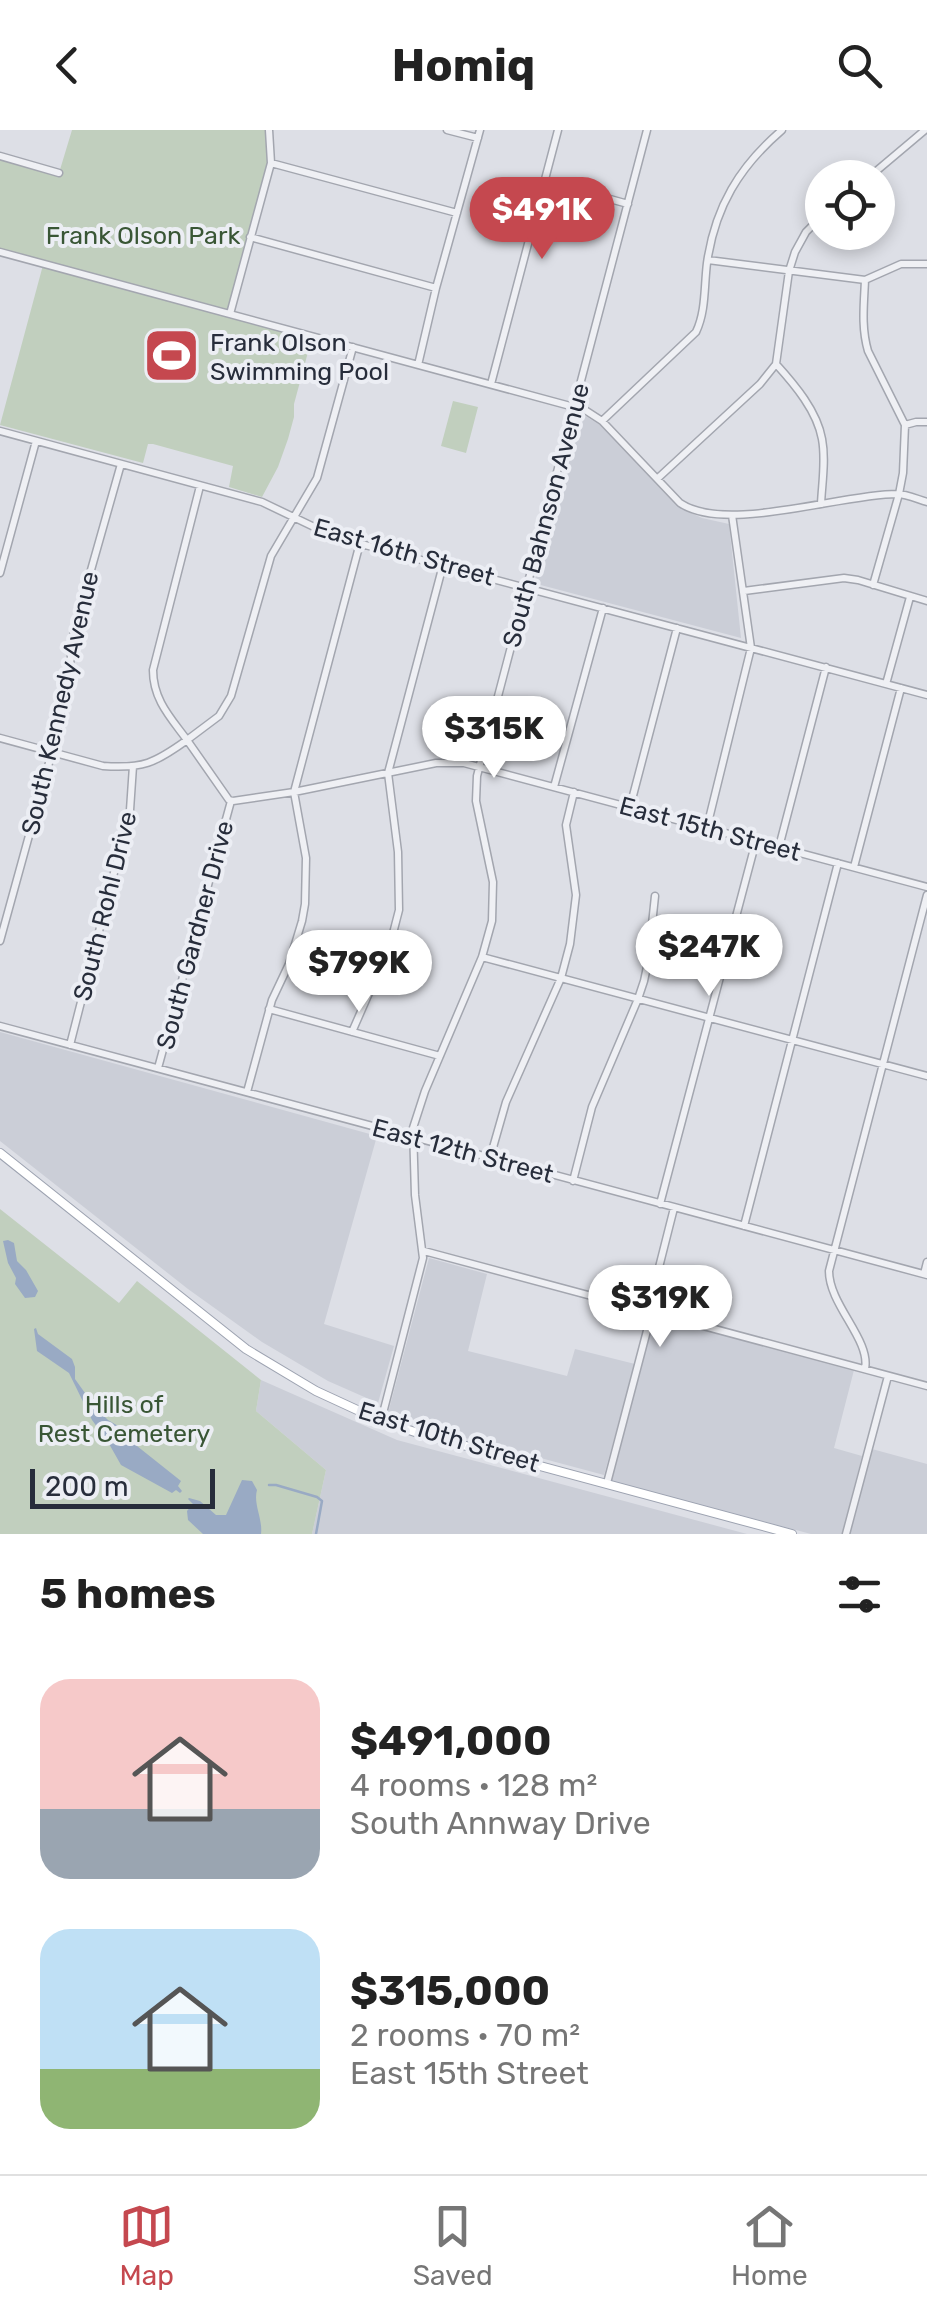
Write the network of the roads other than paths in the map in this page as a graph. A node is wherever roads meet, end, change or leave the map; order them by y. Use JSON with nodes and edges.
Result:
{"nodes":[{"id":1,"x":269,"y":130,"type":"edge"},
{"id":2,"x":446,"y":130,"type":"edge"},
{"id":3,"x":558,"y":130,"type":"edge"},
{"id":4,"x":647,"y":130,"type":"edge"},
{"id":5,"x":782,"y":130,"type":"edge"},
{"id":6,"x":926,"y":130,"type":"edge"},
{"id":7,"x":479,"y":134,"type":"edge"},
{"id":8,"x":0,"y":156,"type":"edge"},
{"id":9,"x":890,"y":160,"type":"edge"},
{"id":10,"x":271,"y":163,"type":"junction"},
{"id":11,"x":60,"y":173,"type":"dead end"},
{"id":12,"x":545,"y":181,"type":"junction"},
{"id":13,"x":628,"y":204,"type":"junction"},
{"id":14,"x":457,"y":213,"type":"junction"},
{"id":15,"x":805,"y":233,"type":"edge"},
{"id":16,"x":250,"y":237,"type":"junction"},
{"id":17,"x":0,"y":252,"type":"edge"},
{"id":18,"x":708,"y":260,"type":"junction"},
{"id":19,"x":927,"y":264,"type":"edge"},
{"id":20,"x":789,"y":271,"type":"junction"},
{"id":21,"x":865,"y":280,"type":"junction"},
{"id":22,"x":436,"y":288,"type":"junction"},
{"id":23,"x":230,"y":314,"type":"junction"},
{"id":24,"x":353,"y":347,"type":"junction"},
{"id":25,"x":776,"y":364,"type":"junction"},
{"id":26,"x":418,"y":365,"type":"junction"},
{"id":27,"x":490,"y":384,"type":"junction"},
{"id":28,"x":574,"y":406,"type":"junction"},
{"id":29,"x":602,"y":421,"type":"junction"},
{"id":30,"x":927,"y":422,"type":"edge"},
{"id":31,"x":905,"y":425,"type":"junction"},
{"id":32,"x":0,"y":432,"type":"edge"},
{"id":33,"x":36,"y":441,"type":"junction"},
{"id":34,"x":120,"y":464,"type":"junction"},
{"id":35,"x":658,"y":480,"type":"junction"},
{"id":36,"x":200,"y":486,"type":"junction"},
{"id":37,"x":899,"y":494,"type":"junction"},
{"id":38,"x":927,"y":502,"type":"edge"},
{"id":39,"x":822,"y":504,"type":"junction"},
{"id":40,"x":732,"y":515,"type":"junction"},
{"id":41,"x":294,"y":518,"type":"junction"},
{"id":42,"x":360,"y":543,"type":"junction"},
{"id":43,"x":443,"y":565,"type":"junction"},
{"id":44,"x":0,"y":574,"type":"edge"},
{"id":45,"x":873,"y":586,"type":"junction"},
{"id":46,"x":527,"y":588,"type":"junction"},
{"id":47,"x":744,"y":591,"type":"junction"},
{"id":48,"x":910,"y":597,"type":"junction"},
{"id":49,"x":927,"y":601,"type":"edge"},
{"id":50,"x":603,"y":608,"type":"junction"},
{"id":51,"x":677,"y":628,"type":"junction"},
{"id":52,"x":752,"y":648,"type":"junction"},
{"id":53,"x":826,"y":667,"type":"junction"},
{"id":54,"x":886,"y":684,"type":"junction"},
{"id":55,"x":901,"y":688,"type":"junction"},
{"id":56,"x":927,"y":695,"type":"edge"},
{"id":57,"x":0,"y":738,"type":"edge"},
{"id":58,"x":187,"y":740,"type":"junction"},
{"id":59,"x":52,"y":752,"type":"junction"},
{"id":60,"x":133,"y":766,"type":"junction"},
{"id":61,"x":479,"y":767,"type":"junction"},
{"id":62,"x":388,"y":773,"type":"junction"},
{"id":63,"x":554,"y":787,"type":"junction"},
{"id":64,"x":294,"y":792,"type":"junction"},
{"id":65,"x":574,"y":792,"type":"junction"},
{"id":66,"x":231,"y":801,"type":"junction"},
{"id":67,"x":630,"y":807,"type":"junction"},
{"id":68,"x":707,"y":827,"type":"junction"},
{"id":69,"x":756,"y":841,"type":"junction"},
{"id":70,"x":779,"y":847,"type":"junction"},
{"id":71,"x":838,"y":863,"type":"junction"},
{"id":72,"x":854,"y":868,"type":"junction"},
{"id":73,"x":927,"y":887,"type":"edge"},
{"id":74,"x":927,"y":895,"type":"edge"},
{"id":75,"x":655,"y":896,"type":"dead end"},
{"id":76,"x":0,"y":941,"type":"edge"},
{"id":77,"x":482,"y":956,"type":"junction"},
{"id":78,"x":561,"y":978,"type":"junction"},
{"id":79,"x":638,"y":1000,"type":"junction"},
{"id":80,"x":269,"y":1009,"type":"junction"},
{"id":81,"x":710,"y":1018,"type":"junction"},
{"id":82,"x":0,"y":1026,"type":"edge"},
{"id":83,"x":352,"y":1032,"type":"junction"},
{"id":84,"x":792,"y":1040,"type":"junction"},
{"id":85,"x":70,"y":1044,"type":"junction"},
{"id":86,"x":440,"y":1056,"type":"junction"},
{"id":87,"x":883,"y":1064,"type":"junction"},
{"id":88,"x":158,"y":1068,"type":"junction"},
{"id":89,"x":927,"y":1076,"type":"edge"},
{"id":90,"x":247,"y":1092,"type":"junction"},
{"id":91,"x":412,"y":1137,"type":"junction"},
{"id":92,"x":0,"y":1153,"type":"edge"},
{"id":93,"x":490,"y":1158,"type":"junction"},
{"id":94,"x":573,"y":1181,"type":"junction"},
{"id":95,"x":660,"y":1204,"type":"junction"},
{"id":96,"x":674,"y":1208,"type":"junction"},
{"id":97,"x":744,"y":1226,"type":"junction"},
{"id":98,"x":834,"y":1250,"type":"junction"},
{"id":99,"x":424,"y":1252,"type":"junction"},
{"id":100,"x":927,"y":1262,"type":"edge"},
{"id":101,"x":925,"y":1274,"type":"edge"},
{"id":102,"x":650,"y":1312,"type":"junction"},
{"id":103,"x":866,"y":1369,"type":"junction"},
{"id":104,"x":888,"y":1375,"type":"junction"},
{"id":105,"x":927,"y":1386,"type":"edge"},
{"id":106,"x":381,"y":1421,"type":"junction"},
{"id":107,"x":607,"y":1483,"type":"junction"},
{"id":108,"x":792,"y":1534,"type":"edge"},
{"id":109,"x":846,"y":1534,"type":"edge"}],
"edges":[{"from":1,"to":10,"type":"street"},
{"from":2,"to":7,"type":"street"},
{"from":3,"to":12,"type":"street"},
{"from":4,"to":13,"type":"street","name":"South Bahnson Avenue"},
{"from":5,"to":18,"type":"street"},
{"from":6,"to":9,"type":"street"},
{"from":7,"to":14,"type":"street"},
{"from":8,"to":11,"type":"street"},
{"from":10,"to":14,"type":"street"},
{"from":10,"to":16,"type":"street"},
{"from":12,"to":13,"type":"street"},
{"from":12,"to":27,"type":"street"},
{"from":13,"to":28,"type":"street","name":"South Bahnson Avenue"},
{"from":14,"to":22,"type":"street"},
{"from":15,"to":20,"type":"street"},
{"from":16,"to":22,"type":"street"},
{"from":16,"to":23,"type":"street"},
{"from":17,"to":23,"type":"street"},
{"from":18,"to":20,"type":"street"},
{"from":18,"to":29,"type":"street"},
{"from":19,"to":21,"type":"street"},
{"from":20,"to":21,"type":"street"},
{"from":20,"to":25,"type":"street"},
{"from":21,"to":31,"type":"street"},
{"from":22,"to":26,"type":"street"},
{"from":23,"to":24,"type":"street"},
{"from":24,"to":26,"type":"street"},
{"from":24,"to":41,"type":"street"},
{"from":25,"to":35,"type":"street"},
{"from":25,"to":39,"type":"street"},
{"from":26,"to":27,"type":"street"},
{"from":27,"to":28,"type":"street"},
{"from":28,"to":29,"type":"street"},
{"from":28,"to":46,"type":"street","name":"South Bahnson Avenue"},
{"from":29,"to":35,"type":"street"},
{"from":30,"to":31,"type":"street"},
{"from":31,"to":37,"type":"street"},
{"from":32,"to":33,"type":"street","name":"East 16th Street"},
{"from":33,"to":34,"type":"street","name":"East 16th Street"},
{"from":33,"to":44,"type":"street"},
{"from":34,"to":36,"type":"street","name":"East 16th Street"},
{"from":34,"to":59,"type":"street","name":"South Kennedy Avenue"},
{"from":35,"to":40,"type":"street"},
{"from":36,"to":41,"type":"street","name":"East 16th Street"},
{"from":36,"to":58,"type":"street"},
{"from":37,"to":38,"type":"street"},
{"from":37,"to":39,"type":"street"},
{"from":37,"to":45,"type":"street"},
{"from":39,"to":40,"type":"street"},
{"from":40,"to":47,"type":"street"},
{"from":41,"to":42,"type":"street","name":"East 16th Street"},
{"from":41,"to":58,"type":"street"},
{"from":42,"to":43,"type":"street","name":"East 16th Street"},
{"from":42,"to":64,"type":"street"},
{"from":43,"to":46,"type":"street","name":"East 16th Street"},
{"from":43,"to":62,"type":"street"},
{"from":45,"to":47,"type":"street"},
{"from":45,"to":48,"type":"street"},
{"from":46,"to":50,"type":"street","name":"East 16th Street"},
{"from":46,"to":61,"type":"street","name":"South Bahnson Avenue"},
{"from":47,"to":52,"type":"street"},
{"from":48,"to":49,"type":"street"},
{"from":48,"to":54,"type":"street"},
{"from":50,"to":51,"type":"street","name":"East 16th Street"},
{"from":50,"to":63,"type":"street"},
{"from":51,"to":52,"type":"street","name":"East 16th Street"},
{"from":51,"to":67,"type":"street"},
{"from":52,"to":53,"type":"street","name":"East 16th Street"},
{"from":52,"to":68,"type":"street"},
{"from":53,"to":54,"type":"street","name":"East 16th Street"},
{"from":53,"to":70,"type":"street"},
{"from":54,"to":55,"type":"street","name":"East 16th Street"},
{"from":55,"to":56,"type":"street","name":"East 16th Street"},
{"from":55,"to":72,"type":"street"},
{"from":57,"to":59,"type":"street"},
{"from":58,"to":60,"type":"street"},
{"from":58,"to":66,"type":"street"},
{"from":59,"to":60,"type":"street"},
{"from":59,"to":76,"type":"street","name":"South Kennedy Avenue"},
{"from":60,"to":85,"type":"street","name":"South Rohl Drive"},
{"from":61,"to":62,"type":"street","name":"East 15th Street"},
{"from":61,"to":63,"type":"street","name":"East 15th Street"},
{"from":61,"to":77,"type":"street","name":"South Bahnson Avenue"},
{"from":62,"to":64,"type":"street","name":"East 15th Street"},
{"from":62,"to":83,"type":"street"},
{"from":63,"to":65,"type":"street","name":"East 15th Street"},
{"from":64,"to":66,"type":"street","name":"East 15th Street"},
{"from":64,"to":80,"type":"street"},
{"from":65,"to":67,"type":"street","name":"East 15th Street"},
{"from":65,"to":78,"type":"street"},
{"from":66,"to":88,"type":"street","name":"South Gardner Drive"},
{"from":67,"to":68,"type":"street","name":"East 15th Street"},
{"from":68,"to":69,"type":"street","name":"East 15th Street"},
{"from":69,"to":70,"type":"street","name":"East 15th Street"},
{"from":69,"to":81,"type":"street"},
{"from":70,"to":71,"type":"street","name":"East 15th Street"},
{"from":71,"to":72,"type":"street","name":"East 15th Street"},
{"from":71,"to":84,"type":"street"},
{"from":72,"to":73,"type":"street","name":"East 15th Street"},
{"from":74,"to":87,"type":"street"},
{"from":75,"to":79,"type":"street"},
{"from":77,"to":78,"type":"street"},
{"from":77,"to":86,"type":"street","name":"South Bahnson Avenue"},
{"from":78,"to":79,"type":"street"},
{"from":78,"to":93,"type":"street"},
{"from":79,"to":81,"type":"street"},
{"from":79,"to":94,"type":"street"},
{"from":80,"to":83,"type":"street"},
{"from":80,"to":90,"type":"street"},
{"from":81,"to":84,"type":"street"},
{"from":81,"to":95,"type":"street"},
{"from":82,"to":85,"type":"street","name":"East 12th Street"},
{"from":83,"to":86,"type":"street"},
{"from":84,"to":87,"type":"street"},
{"from":84,"to":97,"type":"street"},
{"from":85,"to":88,"type":"street","name":"East 12th Street"},
{"from":86,"to":91,"type":"street","name":"South Bahnson Avenue"},
{"from":87,"to":89,"type":"street"},
{"from":87,"to":98,"type":"street"},
{"from":88,"to":90,"type":"street","name":"East 12th Street"},
{"from":90,"to":91,"type":"street","name":"East 12th Street"},
{"from":91,"to":93,"type":"street","name":"East 12th Street"},
{"from":91,"to":99,"type":"street","name":"South Bahnson Avenue"},
{"from":92,"to":106,"type":"main road","name":"East 10th Street"},
{"from":93,"to":94,"type":"street","name":"East 12th Street"},
{"from":94,"to":95,"type":"street","name":"East 12th Street"},
{"from":95,"to":96,"type":"street","name":"East 12th Street"},
{"from":96,"to":97,"type":"street","name":"East 12th Street"},
{"from":96,"to":102,"type":"street"},
{"from":97,"to":98,"type":"street","name":"East 12th Street"},
{"from":98,"to":101,"type":"street","name":"East 12th Street"},
{"from":98,"to":103,"type":"street"},
{"from":99,"to":102,"type":"street"},
{"from":99,"to":106,"type":"street","name":"South Bahnson Avenue"},
{"from":100,"to":101,"type":"street"},
{"from":102,"to":103,"type":"street"},
{"from":102,"to":107,"type":"street"},
{"from":103,"to":104,"type":"street"},
{"from":104,"to":105,"type":"street"},
{"from":104,"to":109,"type":"street"},
{"from":106,"to":107,"type":"main road","name":"East 10th Street"},
{"from":107,"to":108,"type":"main road","name":"East 10th Street"}]}
